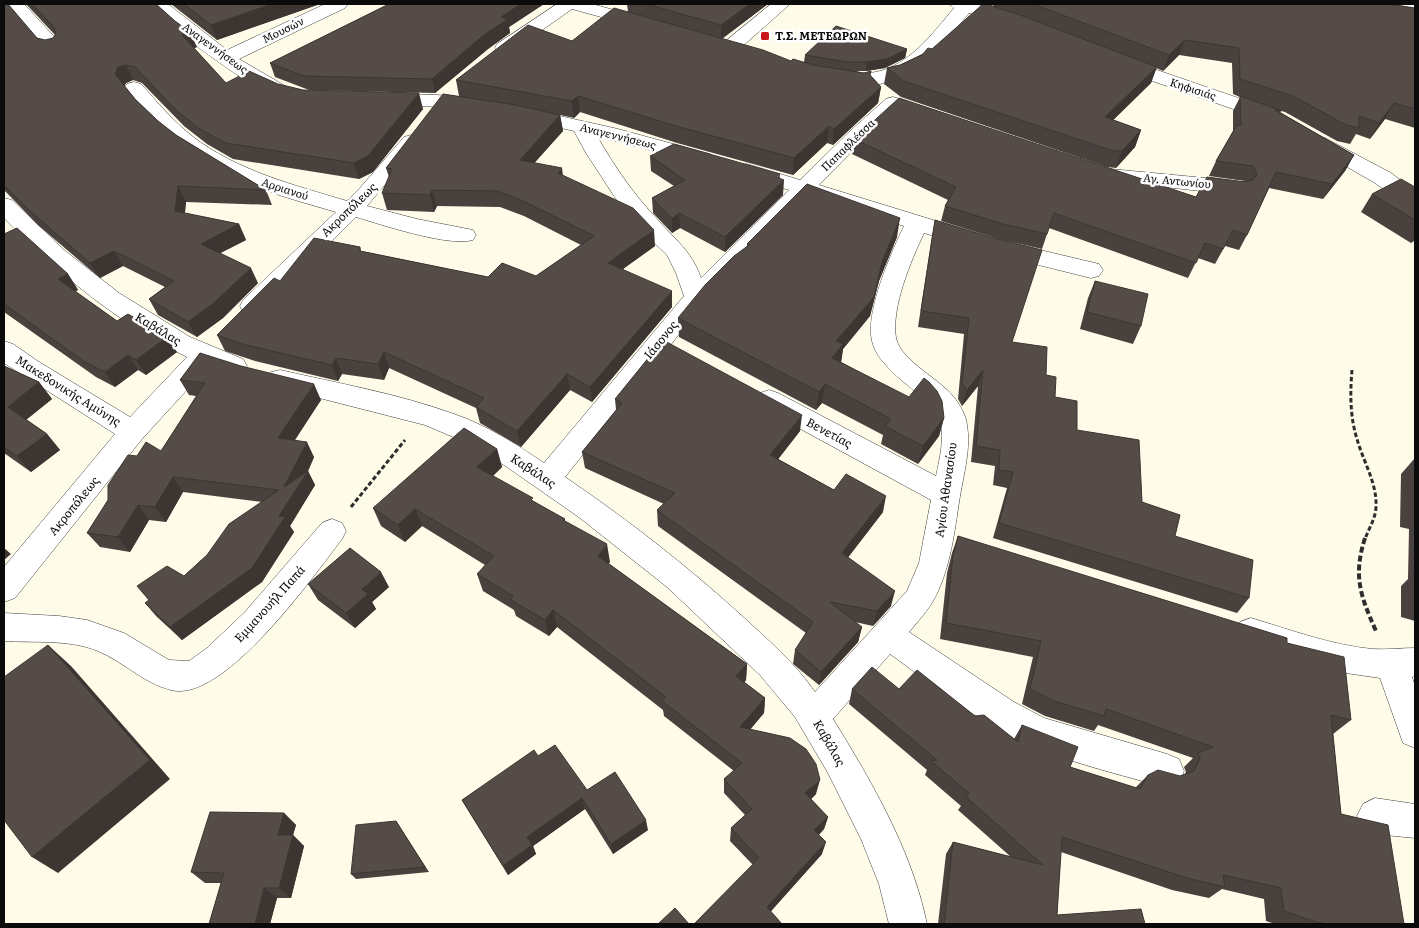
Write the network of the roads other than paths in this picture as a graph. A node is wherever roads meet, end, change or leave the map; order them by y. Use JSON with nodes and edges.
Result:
{"nodes":[{"id":1,"x":15,"y":4,"type":"edge"},
{"id":2,"x":158,"y":4,"type":"edge"},
{"id":3,"x":577,"y":4,"type":"edge"},
{"id":4,"x":781,"y":4,"type":"edge"},
{"id":5,"x":963,"y":4,"type":"edge"},
{"id":6,"x":1410,"y":4,"type":"edge"},
{"id":7,"x":331,"y":5,"type":"edge"},
{"id":8,"x":1415,"y":5,"type":"edge"},
{"id":9,"x":654,"y":26,"type":"edge"},
{"id":10,"x":1032,"y":28,"type":"edge"},
{"id":11,"x":710,"y":43,"type":"edge"},
{"id":12,"x":54,"y":48,"type":"edge"},
{"id":13,"x":729,"y":48,"type":"junction"},
{"id":14,"x":747,"y":54,"type":"edge"},
{"id":15,"x":1101,"y":56,"type":"edge"},
{"id":16,"x":228,"y":57,"type":"junction"},
{"id":17,"x":484,"y":63,"type":"edge"},
{"id":18,"x":819,"y":76,"type":"edge"},
{"id":19,"x":869,"y":80,"type":"junction"},
{"id":20,"x":459,"y":83,"type":"edge"},
{"id":21,"x":134,"y":88,"type":"dead end"},
{"id":22,"x":300,"y":97,"type":"edge"},
{"id":23,"x":363,"y":99,"type":"edge"},
{"id":24,"x":429,"y":116,"type":"junction"},
{"id":25,"x":581,"y":126,"type":"junction"},
{"id":26,"x":1078,"y":167,"type":"edge"},
{"id":27,"x":804,"y":187,"type":"junction"},
{"id":28,"x":1236,"y":188,"type":"edge"},
{"id":29,"x":1410,"y":193,"type":"edge"},
{"id":30,"x":4,"y":205,"type":"edge"},
{"id":31,"x":351,"y":209,"type":"junction"},
{"id":32,"x":917,"y":223,"type":"junction"},
{"id":33,"x":464,"y":235,"type":"dead end"},
{"id":34,"x":1091,"y":270,"type":"dead end"},
{"id":35,"x":696,"y":297,"type":"junction"},
{"id":36,"x":4,"y":350,"type":"edge"},
{"id":37,"x":204,"y":355,"type":"junction"},
{"id":38,"x":747,"y":388,"type":"edge"},
{"id":39,"x":134,"y":432,"type":"junction"},
{"id":40,"x":547,"y":479,"type":"junction"},
{"id":41,"x":946,"y":495,"type":"junction"},
{"id":42,"x":332,"y":531,"type":"road end"},
{"id":43,"x":4,"y":589,"type":"edge"},
{"id":44,"x":1229,"y":625,"type":"edge"},
{"id":45,"x":4,"y":627,"type":"edge"},
{"id":46,"x":888,"y":635,"type":"junction"},
{"id":47,"x":1404,"y":664,"type":"edge"},
{"id":48,"x":814,"y":717,"type":"junction"},
{"id":49,"x":1415,"y":732,"type":"edge"},
{"id":50,"x":1167,"y":771,"type":"edge"},
{"id":51,"x":1375,"y":816,"type":"dead end"},
{"id":52,"x":1415,"y":821,"type":"edge"},
{"id":53,"x":908,"y":924,"type":"edge"}],
"edges":[{"from":1,"to":12,"type":"street"},
{"from":2,"to":16,"type":"street","name":"Αναγεννήσεως"},
{"from":3,"to":9,"type":"street"},
{"from":3,"to":17,"type":"street"},
{"from":4,"to":13,"type":"street"},
{"from":5,"to":10,"type":"street"},
{"from":5,"to":19,"type":"street"},
{"from":6,"to":8,"type":"street"},
{"from":7,"to":16,"type":"street","name":"Μουσών"},
{"from":11,"to":13,"type":"street"},
{"from":13,"to":14,"type":"street"},
{"from":15,"to":29,"type":"street","name":"Κηφισιάς"},
{"from":16,"to":22,"type":"street","name":"Αναγεννήσεως"},
{"from":18,"to":19,"type":"street"},
{"from":19,"to":27,"type":"street","name":"Παπαφλέσσα"},
{"from":20,"to":24,"type":"street","name":"Ακροπόλεως"},
{"from":21,"to":31,"type":"street","name":"Αρριανού"},
{"from":23,"to":24,"type":"street","name":"Αναγεννήσεως"},
{"from":24,"to":25,"type":"street","name":"Αναγεννήσεως"},
{"from":24,"to":31,"type":"street","name":"Ακροπόλεως"},
{"from":25,"to":27,"type":"street","name":"Αναγεννήσεως"},
{"from":25,"to":35,"type":"street"},
{"from":26,"to":28,"type":"street","name":"Αγ. Αντωνίου"},
{"from":27,"to":32,"type":"street","name":"Αναγεννήσεως"},
{"from":27,"to":35,"type":"street","name":"Ιάσονος"},
{"from":30,"to":37,"type":"street","name":"Καβάλας"},
{"from":31,"to":33,"type":"street","name":"Αρριανού"},
{"from":31,"to":37,"type":"street","name":"Ακροπόλεως"},
{"from":32,"to":34,"type":"street","name":"Αναγεννήσεως"},
{"from":32,"to":41,"type":"street","name":"Αγίου Αθανασίου"},
{"from":35,"to":40,"type":"street","name":"Ιάσονος"},
{"from":36,"to":39,"type":"street","name":"Μακεδονικής Αμύνης"},
{"from":37,"to":39,"type":"street","name":"Ακροπόλεως"},
{"from":37,"to":40,"type":"street","name":"Καβάλας"},
{"from":38,"to":41,"type":"street","name":"Βενετίας"},
{"from":39,"to":43,"type":"street","name":"Ακροπόλεως"},
{"from":40,"to":48,"type":"street","name":"Καβάλας"},
{"from":41,"to":46,"type":"street","name":"Αγίου Αθανασίου"},
{"from":42,"to":45,"type":"street","name":"Εμμανουήλ Παπά"},
{"from":44,"to":47,"type":"street"},
{"from":46,"to":48,"type":"street","name":"Αγίου Αθανασίου"},
{"from":46,"to":50,"type":"street"},
{"from":47,"to":49,"type":"street"},
{"from":48,"to":53,"type":"street","name":"Καβάλας"},
{"from":51,"to":52,"type":"street"}]}
